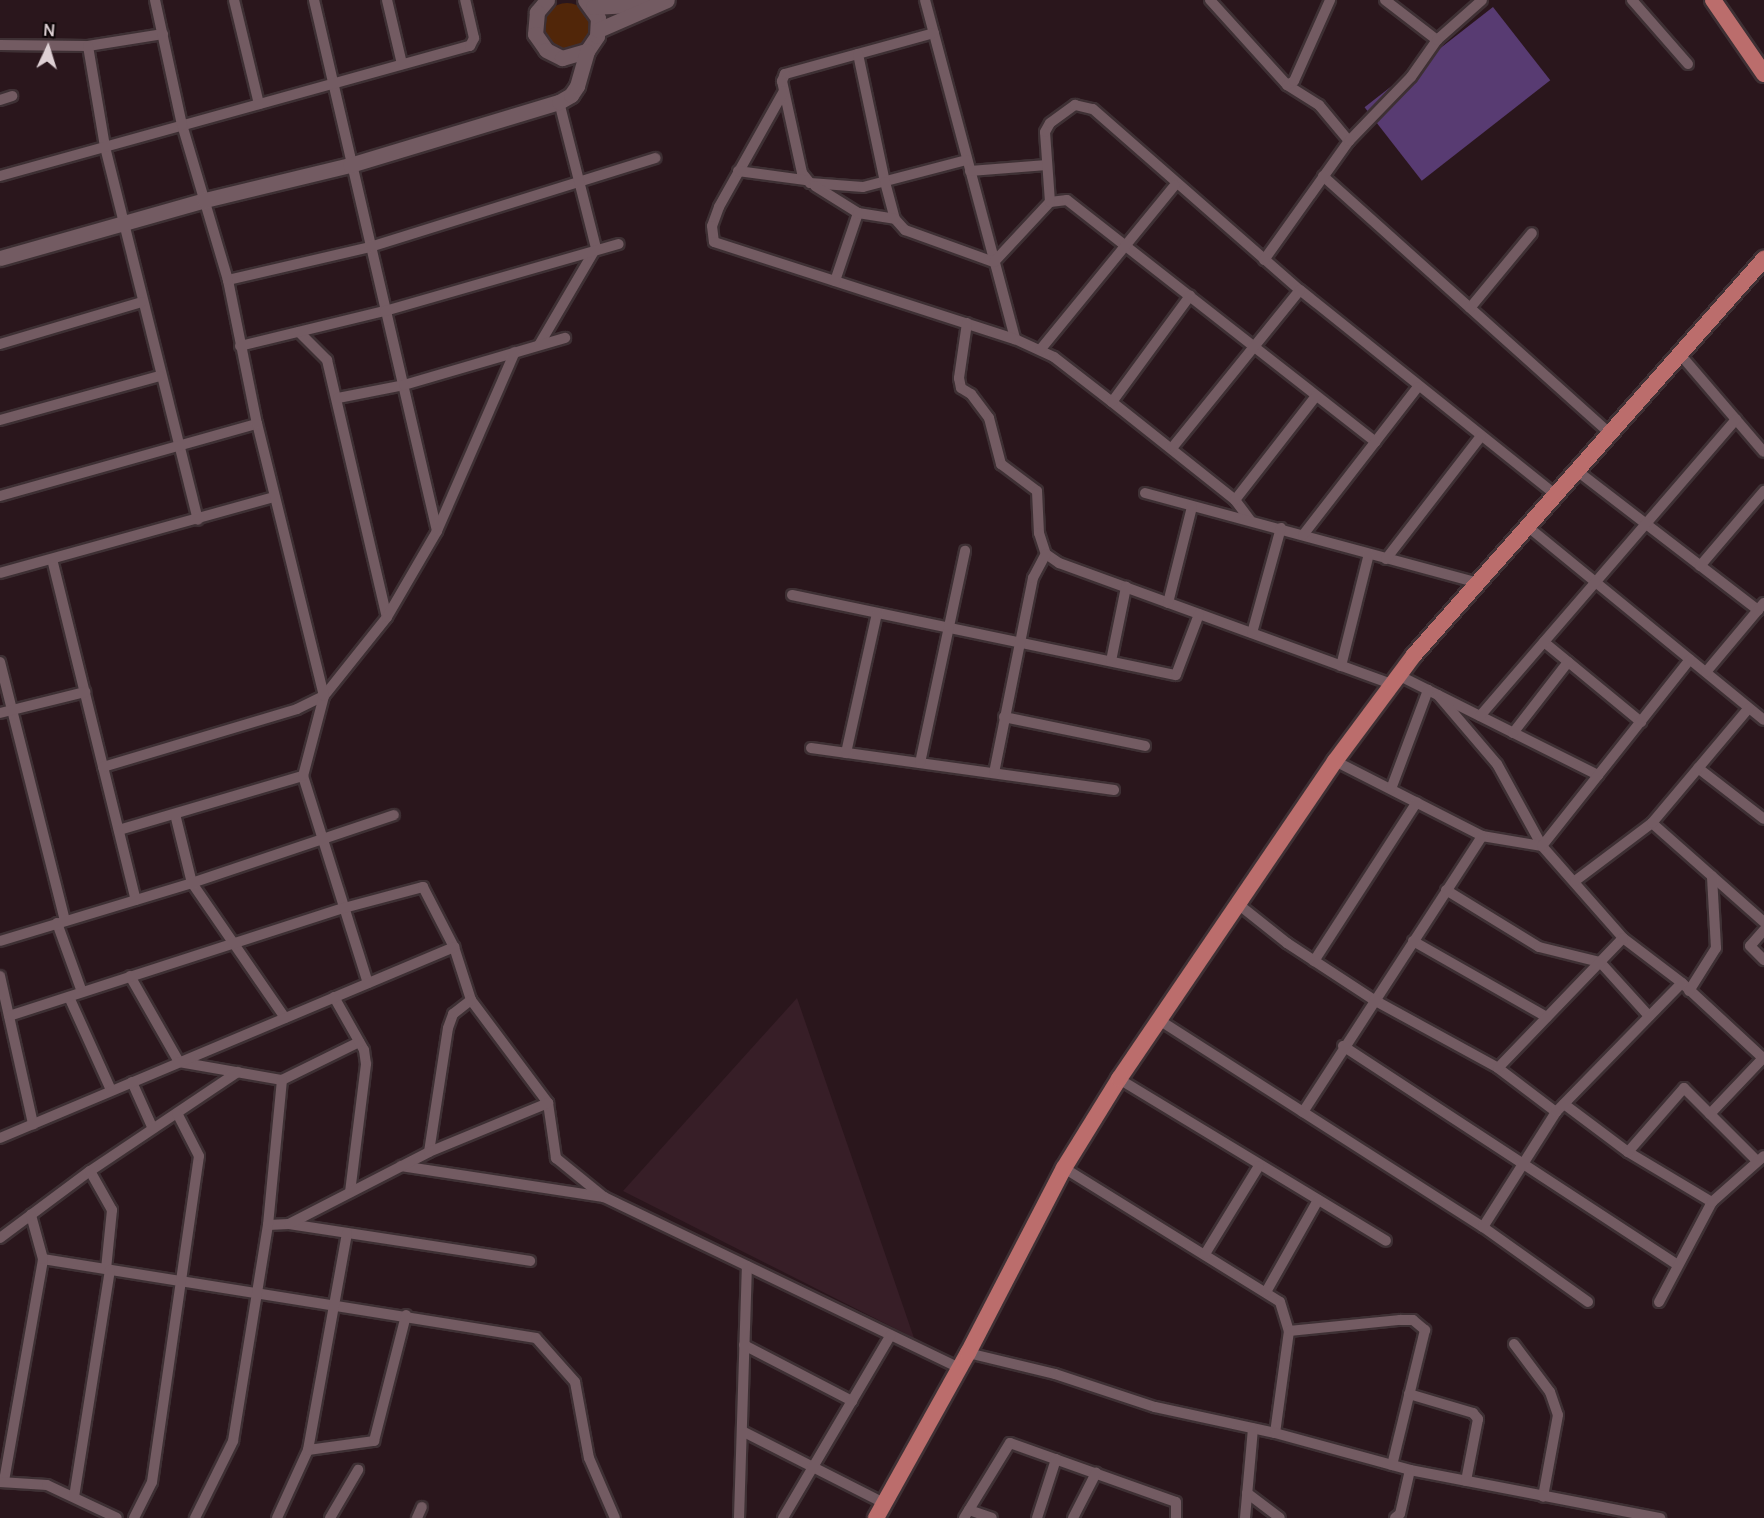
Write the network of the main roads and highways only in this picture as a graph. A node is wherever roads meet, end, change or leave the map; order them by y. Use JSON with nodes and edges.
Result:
{"nodes":[{"id":1,"x":1713,"y":0,"type":"edge"},
{"id":2,"x":1764,"y":74,"type":"edge"},
{"id":3,"x":1764,"y":259,"type":"edge"},
{"id":4,"x":880,"y":1511,"type":"edge"}],
"edges":[{"from":1,"to":2,"type":"main road"},
{"from":3,"to":4,"type":"main road"}]}
